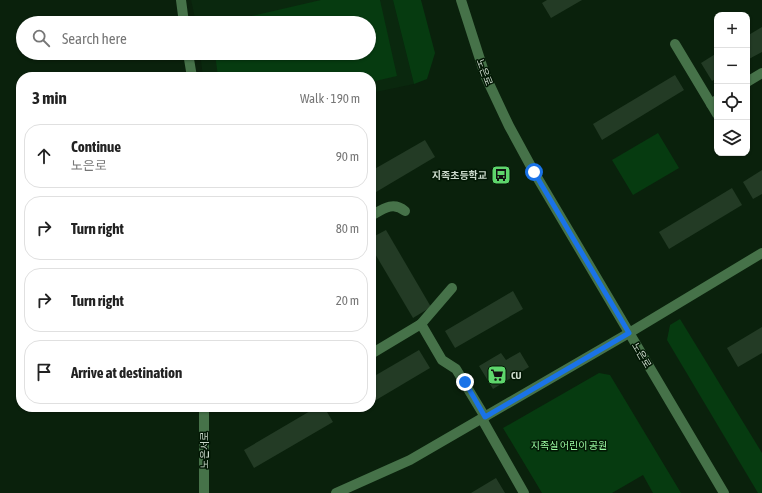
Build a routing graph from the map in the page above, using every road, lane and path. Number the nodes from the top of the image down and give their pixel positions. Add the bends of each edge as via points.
1 (181, 0) edge
2 (461, 0) edge
3 (183, 16) edge
4 (675, 44) dead end
5 (189, 60) edge
6 (191, 72) edge
7 (762, 73) edge
8 (750, 80) edge
9 (714, 102) edge
10 (405, 211) dead end
11 (376, 214) edge
12 (762, 253) edge
13 (452, 288) dead end
14 (420, 324) junction
15 (629, 333) junction
16 (376, 351) edge
17 (204, 412) edge
18 (484, 418) junction
19 (204, 493) edge
20 (336, 493) edge
21 (524, 493) edge
22 (724, 493) edge

1 - 3 street
2 - 15 street, 노은로 via 485,74 509,126
4 - 9 street
5 - 6 street
7 - 8 street
10 - 11 street via 393,205
12 - 15 street
13 - 14 street
14 - 16 street
14 - 18 street via 442,360 456,369
15 - 18 street
15 - 22 street, 노은로
17 - 19 street, 노은서로
18 - 20 street via 410,460
18 - 21 street

